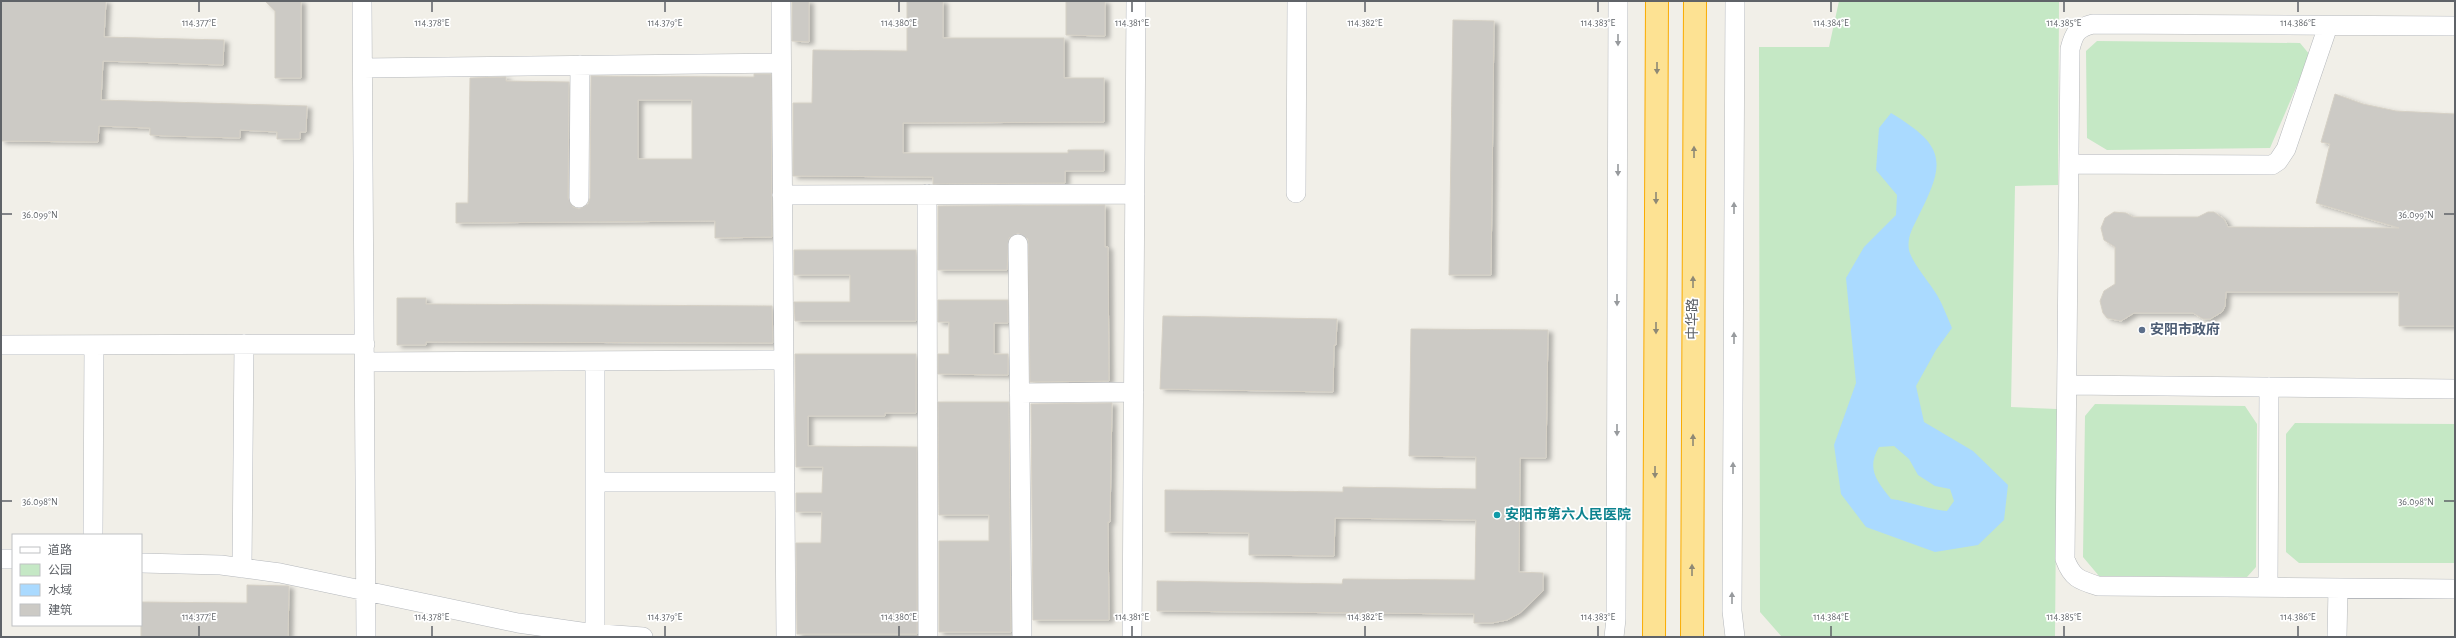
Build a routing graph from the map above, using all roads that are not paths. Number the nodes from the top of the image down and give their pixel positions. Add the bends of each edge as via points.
1 (362, 1) edge
2 (781, 1) edge
3 (1136, 1) edge
4 (1297, 1) edge
5 (1618, 1) edge
6 (1657, 1) edge
7 (1695, 1) edge
8 (1735, 1) edge
9 (2328, 26) junction
10 (2455, 26) edge
11 (781, 63) junction
12 (580, 65) junction
13 (363, 68) junction
14 (2069, 164) junction
15 (1296, 193) dead end
16 (927, 194) junction
17 (1135, 194) junction
18 (782, 195) junction
19 (579, 198) dead end
20 (1018, 244) dead end
21 (244, 344) junction
22 (1, 345) edge
23 (94, 345) junction
24 (365, 353) junction
25 (784, 360) junction
26 (595, 361) junction
27 (2067, 385) junction
28 (2269, 387) junction
29 (2455, 389) edge
30 (1134, 392) junction
31 (1019, 393) junction
32 (595, 482) junction
33 (785, 482) junction
34 (93, 534) edge
35 (1, 559) edge
36 (12, 559) edge
37 (142, 563) edge
38 (242, 568) junction
39 (2268, 587) junction
40 (2338, 588) junction
41 (2455, 589) edge
42 (366, 592) junction
43 (595, 635) edge
44 (366, 637) edge
45 (643, 637) edge
46 (786, 637) edge
47 (928, 637) edge
48 (1022, 637) edge
49 (1132, 637) edge
50 (1614, 637) edge
51 (1654, 637) edge
52 (1692, 637) edge
53 (1735, 637) edge
54 (2337, 637) edge

1 - 13 street
2 - 11 street
3 - 17 street
4 - 15 street
5 -> 50 street
6 -> 51 highway
52 -> 7 highway, 中华路
53 -> 8 street via 1732,611
9 - 10 street
9 - 14 street via 2286,148 2278,161 2272,165
9 - 14 street via 2093,24 2080,28 2073,34 2070,49
11 - 12 street
11 - 18 street
12 - 13 street
12 - 19 street
13 - 24 street
14 - 27 street
16 - 17 street
16 - 18 street
16 - 47 street
17 - 30 street
18 - 25 street
20 - 31 street
21 - 23 street
21 - 24 street
21 - 38 street
22 - 23 street
23 - 34 street
24 - 26 street
24 - 42 street
25 - 26 street
25 - 33 street
26 - 32 street
27 - 28 street
27 - 39 street via 2065,559 2070,571 2080,581 2098,586
28 - 29 street
28 - 39 street
30 - 31 street
30 - 49 street
31 - 48 street
32 - 33 street
32 - 43 street
33 - 46 street
35 - 36 street
37 - 38 street
38 - 42 street via 280,573
39 - 40 street
40 - 41 street
40 - 54 street
42 - 43 street via 518,623
42 - 44 street
43 - 45 street

